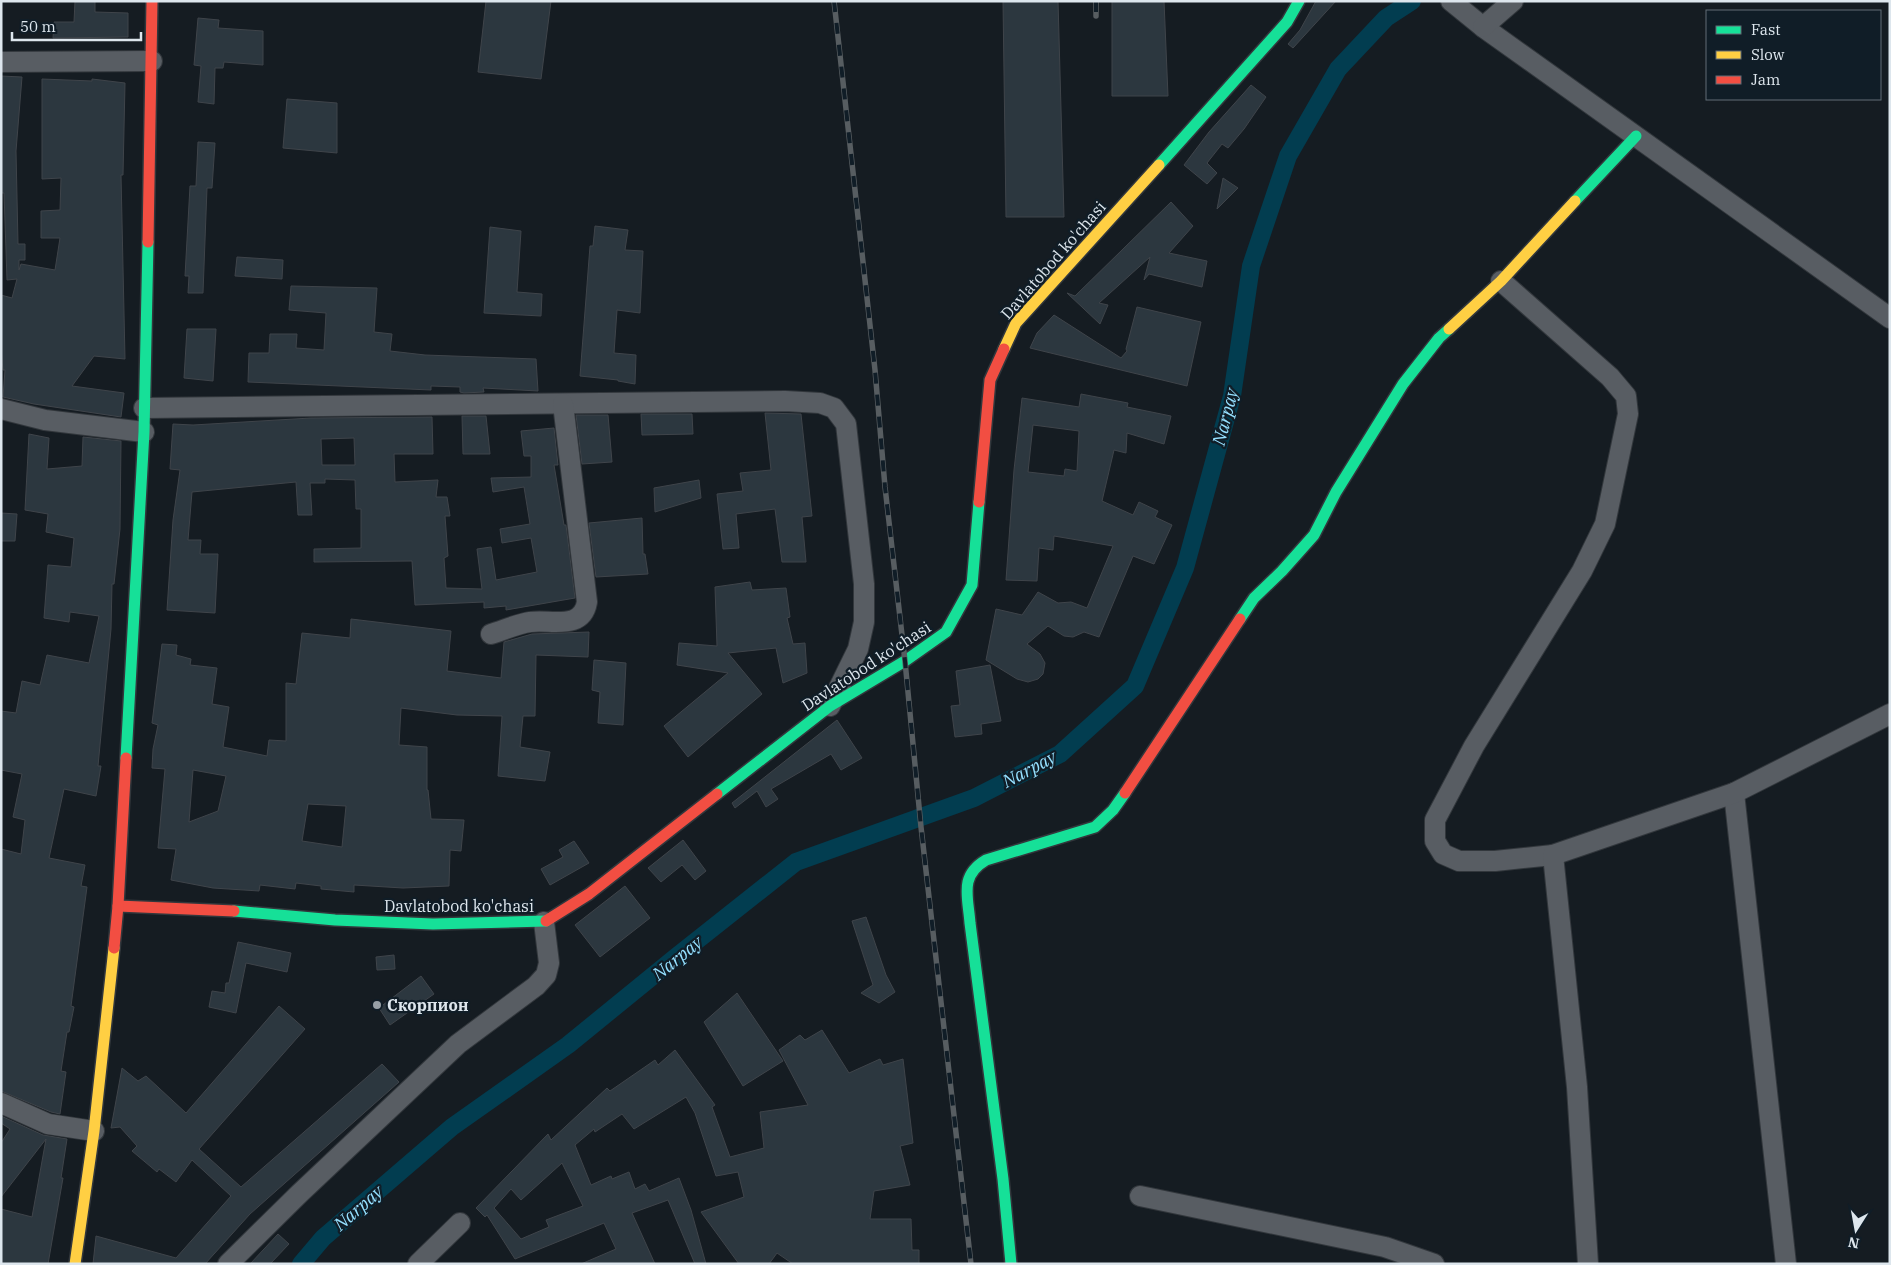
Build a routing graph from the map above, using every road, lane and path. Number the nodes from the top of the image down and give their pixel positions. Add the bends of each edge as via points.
1 (152, 1) edge
2 (1299, 1) edge
3 (1513, 1) edge
4 (1454, 4) edge
5 (1483, 27) junction
6 (152, 61) junction
7 (1, 62) edge
8 (1636, 136) junction
9 (1501, 281) junction
10 (1890, 318) edge
11 (563, 404) junction
12 (144, 408) junction
13 (1, 409) edge
14 (144, 432) junction
15 (492, 634) dead end
16 (830, 706) junction
17 (1890, 714) edge
18 (1734, 793) junction
19 (1553, 855) junction
20 (118, 906) junction
21 (544, 922) junction
22 (1, 1103) edge
23 (94, 1131) junction
24 (1140, 1196) dead end
25 (460, 1223) dead end
26 (75, 1264) edge
27 (228, 1264) edge
28 (418, 1264) edge
29 (1011, 1264) edge
30 (1434, 1264) edge
31 (1588, 1264) edge
32 (1786, 1264) edge

1 - 6 street
2 - 16 street, Davlatobod ko'chasi via 1286,22 1016,323 990,380 972,584 946,632
3 - 5 street
4 - 5 street
5 - 8 street
6 - 7 street
6 - 12 street
8 - 9 street
8 - 10 street
9 - 19 street via 1610,377 1626,396 1628,414 1605,524 1582,571 1474,746 1435,820 1435,841 1443,854 1459,861
9 - 29 street via 1439,338 1403,384 1336,492 1314,535 1254,598 1113,810 1094,826 986,860 974,867 967,882 970,923
11 - 12 street
11 - 15 street via 587,602 585,612 564,622 530,622
11 - 16 street via 785,401 820,403 834,408 846,424 864,584 864,622 858,649
12 - 14 street
13 - 14 street via 45,420
14 - 20 street
16 - 21 street, Davlatobod ko'chasi via 588,894
17 - 18 street
18 - 19 street
18 - 32 street
19 - 31 street via 1577,1086
20 - 21 street, Davlatobod ko'chasi via 232,910 335,920 433,924
20 - 23 street
21 - 27 street via 550,963 546,975 458,1044
22 - 23 street via 48,1124
23 - 26 street
24 - 30 street via 1385,1247
25 - 28 street

